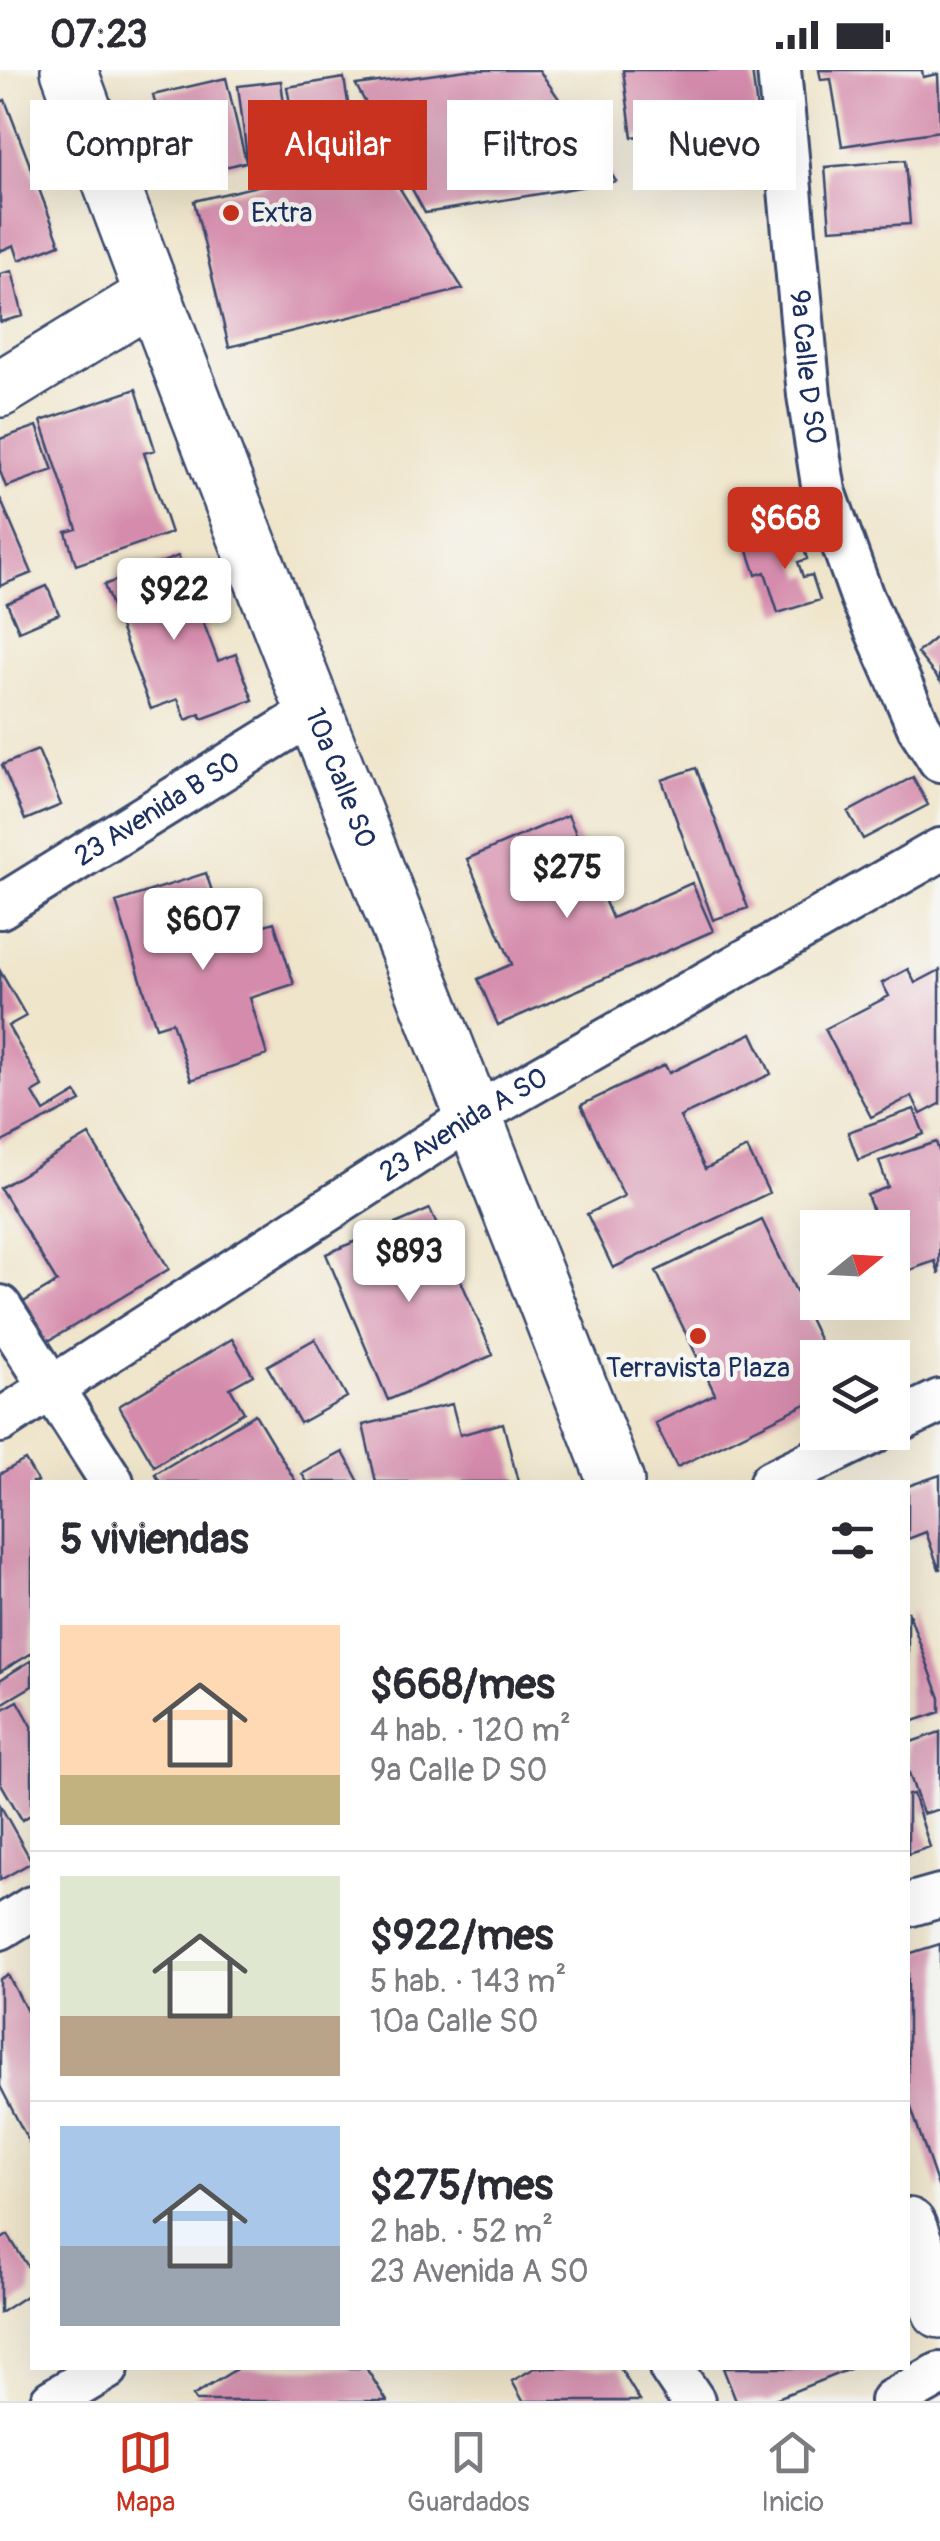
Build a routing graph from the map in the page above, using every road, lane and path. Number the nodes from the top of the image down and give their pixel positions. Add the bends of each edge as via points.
1 (69, 70) edge
2 (779, 70) edge
3 (152, 296) junction
4 (0, 388) edge
5 (312, 713) junction
6 (940, 760) edge
7 (940, 850) edge
8 (0, 907) edge
9 (472, 1117) junction
10 (0, 1307) edge
11 (50, 1389) junction
12 (940, 1401) edge
13 (910, 1415) edge
14 (0, 1421) edge
15 (837, 1450) edge
16 (111, 1480) edge
17 (615, 1480) edge
18 (776, 1480) edge
19 (940, 1896) edge
20 (910, 1904) edge
21 (30, 1909) edge
22 (0, 1928) edge
23 (910, 2231) edge
24 (940, 2310) edge
25 (104, 2370) edge
26 (672, 2370) edge
27 (940, 2374) edge
28 (52, 2401) edge
29 (692, 2401) edge
30 (892, 2401) edge

1 - 3 street, 10a Calle SO
2 - 6 street, 9a Calle D SO via 824,491 869,614
3 - 4 street
3 - 5 street, 10a Calle SO
5 - 8 street, 23 Avenida B SO
5 - 9 street, 10a Calle SO
7 - 9 street, 23 Avenida A SO
9 - 11 street, 23 Avenida A SO
9 - 17 street, 10a Calle SO
10 - 11 street
11 - 14 street, 23 Avenida A SO
11 - 16 street
12 - 13 street
15 - 18 street
19 - 20 street
21 - 22 street
23 - 24 street
25 - 28 street
26 - 29 street
27 - 30 street

